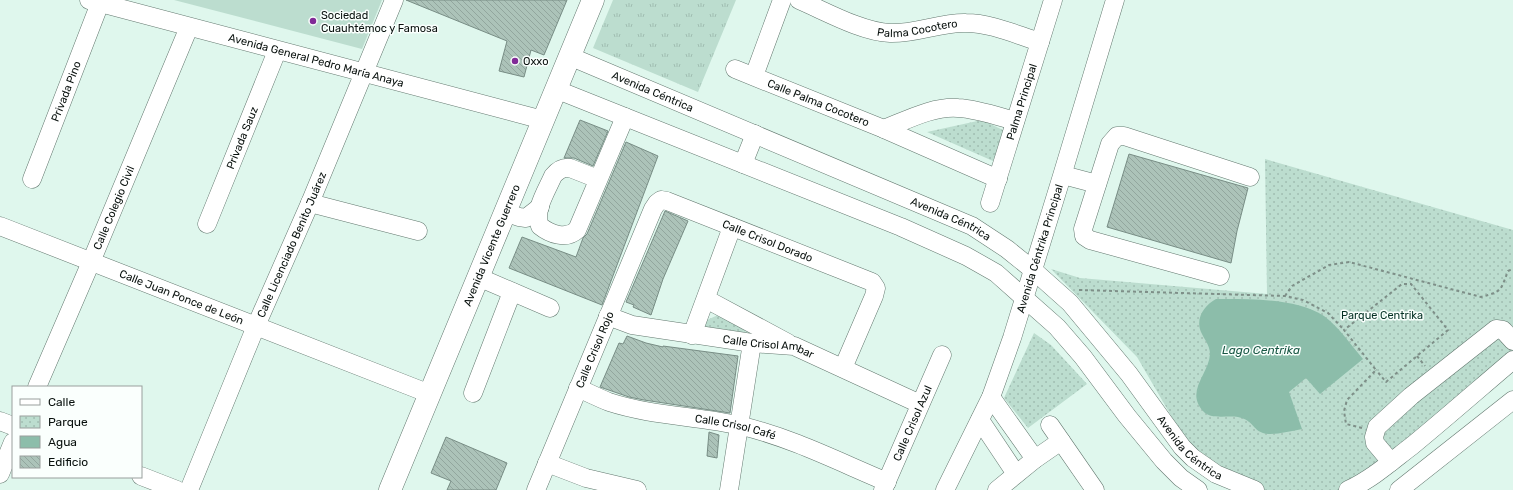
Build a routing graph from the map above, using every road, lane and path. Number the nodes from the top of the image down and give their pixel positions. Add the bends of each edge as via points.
1 (394, 0) edge
2 (593, 0) edge
3 (782, 0) edge
4 (799, 0) edge
5 (1053, 0) edge
6 (94, 1) edge
7 (1111, 1) edge
8 (189, 27) junction
9 (1040, 42) junction
10 (277, 51) junction
11 (569, 56) junction
12 (735, 69) dead end
13 (363, 73) junction
14 (754, 76) junction
15 (555, 89) junction
16 (625, 117) junction
17 (543, 120) junction
18 (1015, 121) junction
19 (884, 129) junction
20 (754, 134) junction
21 (743, 164) junction
22 (1062, 177) junction
23 (1250, 177) dead end
24 (32, 179) dead end
25 (598, 179) junction
26 (998, 179) junction
27 (1096, 186) junction
28 (310, 203) junction
29 (990, 204) dead end
30 (540, 207) junction
31 (653, 209) joint
32 (505, 212) junction
33 (207, 224) dead end
34 (0, 226) edge
35 (732, 227) junction
36 (418, 231) dead end
37 (92, 262) junction
38 (1513, 269) edge
39 (1033, 270) junction
40 (1220, 276) dead end
41 (478, 277) junction
42 (1408, 278) junction
43 (1407, 283) junction
44 (1054, 288) junction
45 (512, 292) junction
46 (1285, 296) junction
47 (1025, 297) junction
48 (706, 299) junction
49 (550, 308) dead end
50 (608, 316) junction
51 (256, 326) junction
52 (1344, 330) junction
53 (692, 335) junction
54 (1513, 341) edge
55 (752, 343) junction
56 (794, 346) junction
57 (942, 355) dead end
58 (1513, 360) edge
59 (843, 368) junction
60 (1376, 370) junction
61 (37, 386) edge
62 (578, 388) junction
63 (473, 393) dead end
64 (430, 394) junction
65 (991, 397) junction
66 (1513, 400) edge
67 (920, 404) junction
68 (1458, 407) junction
69 (980, 420) junction
70 (0, 421) edge
71 (1050, 425) dead end
72 (12, 426) edge
73 (739, 426) junction
74 (1478, 428) junction
75 (1375, 431) junction
76 (1061, 441) junction
77 (12, 444) edge
78 (1035, 459) junction
79 (1391, 462) junction
80 (547, 463) junction
81 (0, 474) edge
82 (1016, 474) junction
83 (142, 476) edge
84 (885, 486) edge
85 (177, 490) edge
86 (189, 490) edge
87 (390, 490) edge
88 (536, 490) edge
89 (637, 490) edge
90 (729, 490) edge
91 (945, 490) edge
92 (997, 490) edge
93 (1095, 490) edge
94 (1198, 490) edge
95 (1255, 490) edge
96 (1348, 490) edge
97 (1399, 490) edge

1 - 13 street, Calle Licenciado Benito Juárez
2 - 11 main road, Avenida Vicente Guerrero
3 - 14 street
4 - 9 street, Palma Cocotero via 875,31 911,32 966,23 988,26
5 - 9 street, Palma Principal
6 - 8 street, Avenida General Pedro María Anaya
6 - 24 street, Privada Pino
7 - 22 street, Avenida Céntrika Principal
8 - 10 street, Avenida General Pedro María Anaya
8 - 37 street, Calle Colegio Civil
9 - 18 street, Palma Principal
10 - 13 street, Avenida General Pedro María Anaya
10 - 33 street, Privada Sauz
11 - 15 main road, Avenida Vicente Guerrero
11 - 20 street, Avenida Céntrica
12 - 14 street, Calle Palma Cocotero
13 - 17 street, Avenida General Pedro María Anaya
13 - 28 street, Calle Licenciado Benito Juárez
14 - 19 street, Calle Palma Cocotero
15 - 16 street
15 - 17 main road, Avenida Vicente Guerrero
16 - 21 street
16 - 25 street
17 - 32 main road, Avenida Vicente Guerrero
18 - 19 street, Calle Palma Cocotero via 975,110 944,108
18 - 26 street, Palma Principal
19 - 26 street, Calle Palma Cocotero
20 - 21 street
20 - 39 street, Avenida Céntrica via 972,226
21 - 47 street via 901,227 966,256 996,273
22 - 27 street
22 - 39 street, Avenida Céntrika Principal
23 - 27 street via 1124,136 1117,136 1110,144
25 - 30 street via 570,168 561,169 553,176
25 - 30 street via 577,230 573,233 563,236 542,228 538,221
26 - 29 street, Palma Principal
27 - 40 street via 1083,229 1087,238
28 - 36 street
28 - 51 street, Calle Licenciado Benito Juárez
30 - 32 street via 526,218
31 - 35 street, Calle Crisol Dorado via 663,200
31 - 50 street, Calle Crisol Rojo
32 - 41 main road, Avenida Vicente Guerrero
34 - 37 street, Calle Juan Ponce de León
35 - 48 street
35 - 59 street, Calle Crisol Dorado via 872,282 876,288 874,296
37 - 51 street, Calle Juan Ponce de León
37 - 61 street, Calle Colegio Civil
38 - 42 path via 1508,271 1499,292 1481,297
39 - 44 street, Avenida Céntrica
39 - 47 street, Avenida Céntrika Principal
41 - 45 street
41 - 64 main road, Avenida Vicente Guerrero
42 - 43 path
42 - 46 path via 1349,262 1329,265 1292,286
43 - 52 path via 1402,284
43 - 60 path via 1448,330 1386,382
44 - 46 path
44 - 95 street, Avenida Céntrica via 1129,374 1182,447 1216,474
45 - 49 street
45 - 63 street
46 - 52 path via 1303,300 1328,313
47 - 65 street, Avenida Céntrika Principal
47 - 94 street via 1079,352 1164,461
48 - 53 street
48 - 56 street
50 - 53 street, Calle Crisol Ambar via 632,326
50 - 62 street, Calle Crisol Rojo
51 - 64 street, Calle Juan Ponce de León
51 - 86 street, Calle Licenciado Benito Juárez
52 - 60 path
53 - 55 street, Calle Crisol Ambar
54 - 75 street via 1503,330 1496,329 1411,396
55 - 56 street, Calle Crisol Ambar
55 - 73 street
56 - 59 street, Calle Crisol Ambar
57 - 67 street, Calle Crisol Azul
58 - 68 street
59 - 67 street, Calle Crisol Ambar
60 - 75 path via 1347,400 1344,411 1346,424
62 - 73 street, Calle Crisol Café via 616,403 641,409
62 - 80 street, Calle Crisol Rojo
64 - 87 main road, Avenida Vicente Guerrero
65 - 69 street, Avenida Céntrika Principal
65 - 78 street
66 - 74 street
67 - 84 street, Calle Crisol Azul
68 - 74 street
68 - 79 street
69 - 82 street
69 - 91 street, Avenida Céntrika Principal
70 - 72 street
71 - 76 street
73 - 84 street, Calle Crisol Café via 766,432 802,445
73 - 90 street
74 - 97 street
75 - 79 street via 1375,443
76 - 78 street
76 - 93 street
77 - 81 street
78 - 82 street
79 - 96 street
80 - 88 street, Calle Crisol Rojo
80 - 89 street via 586,478
82 - 92 street
83 - 85 street

